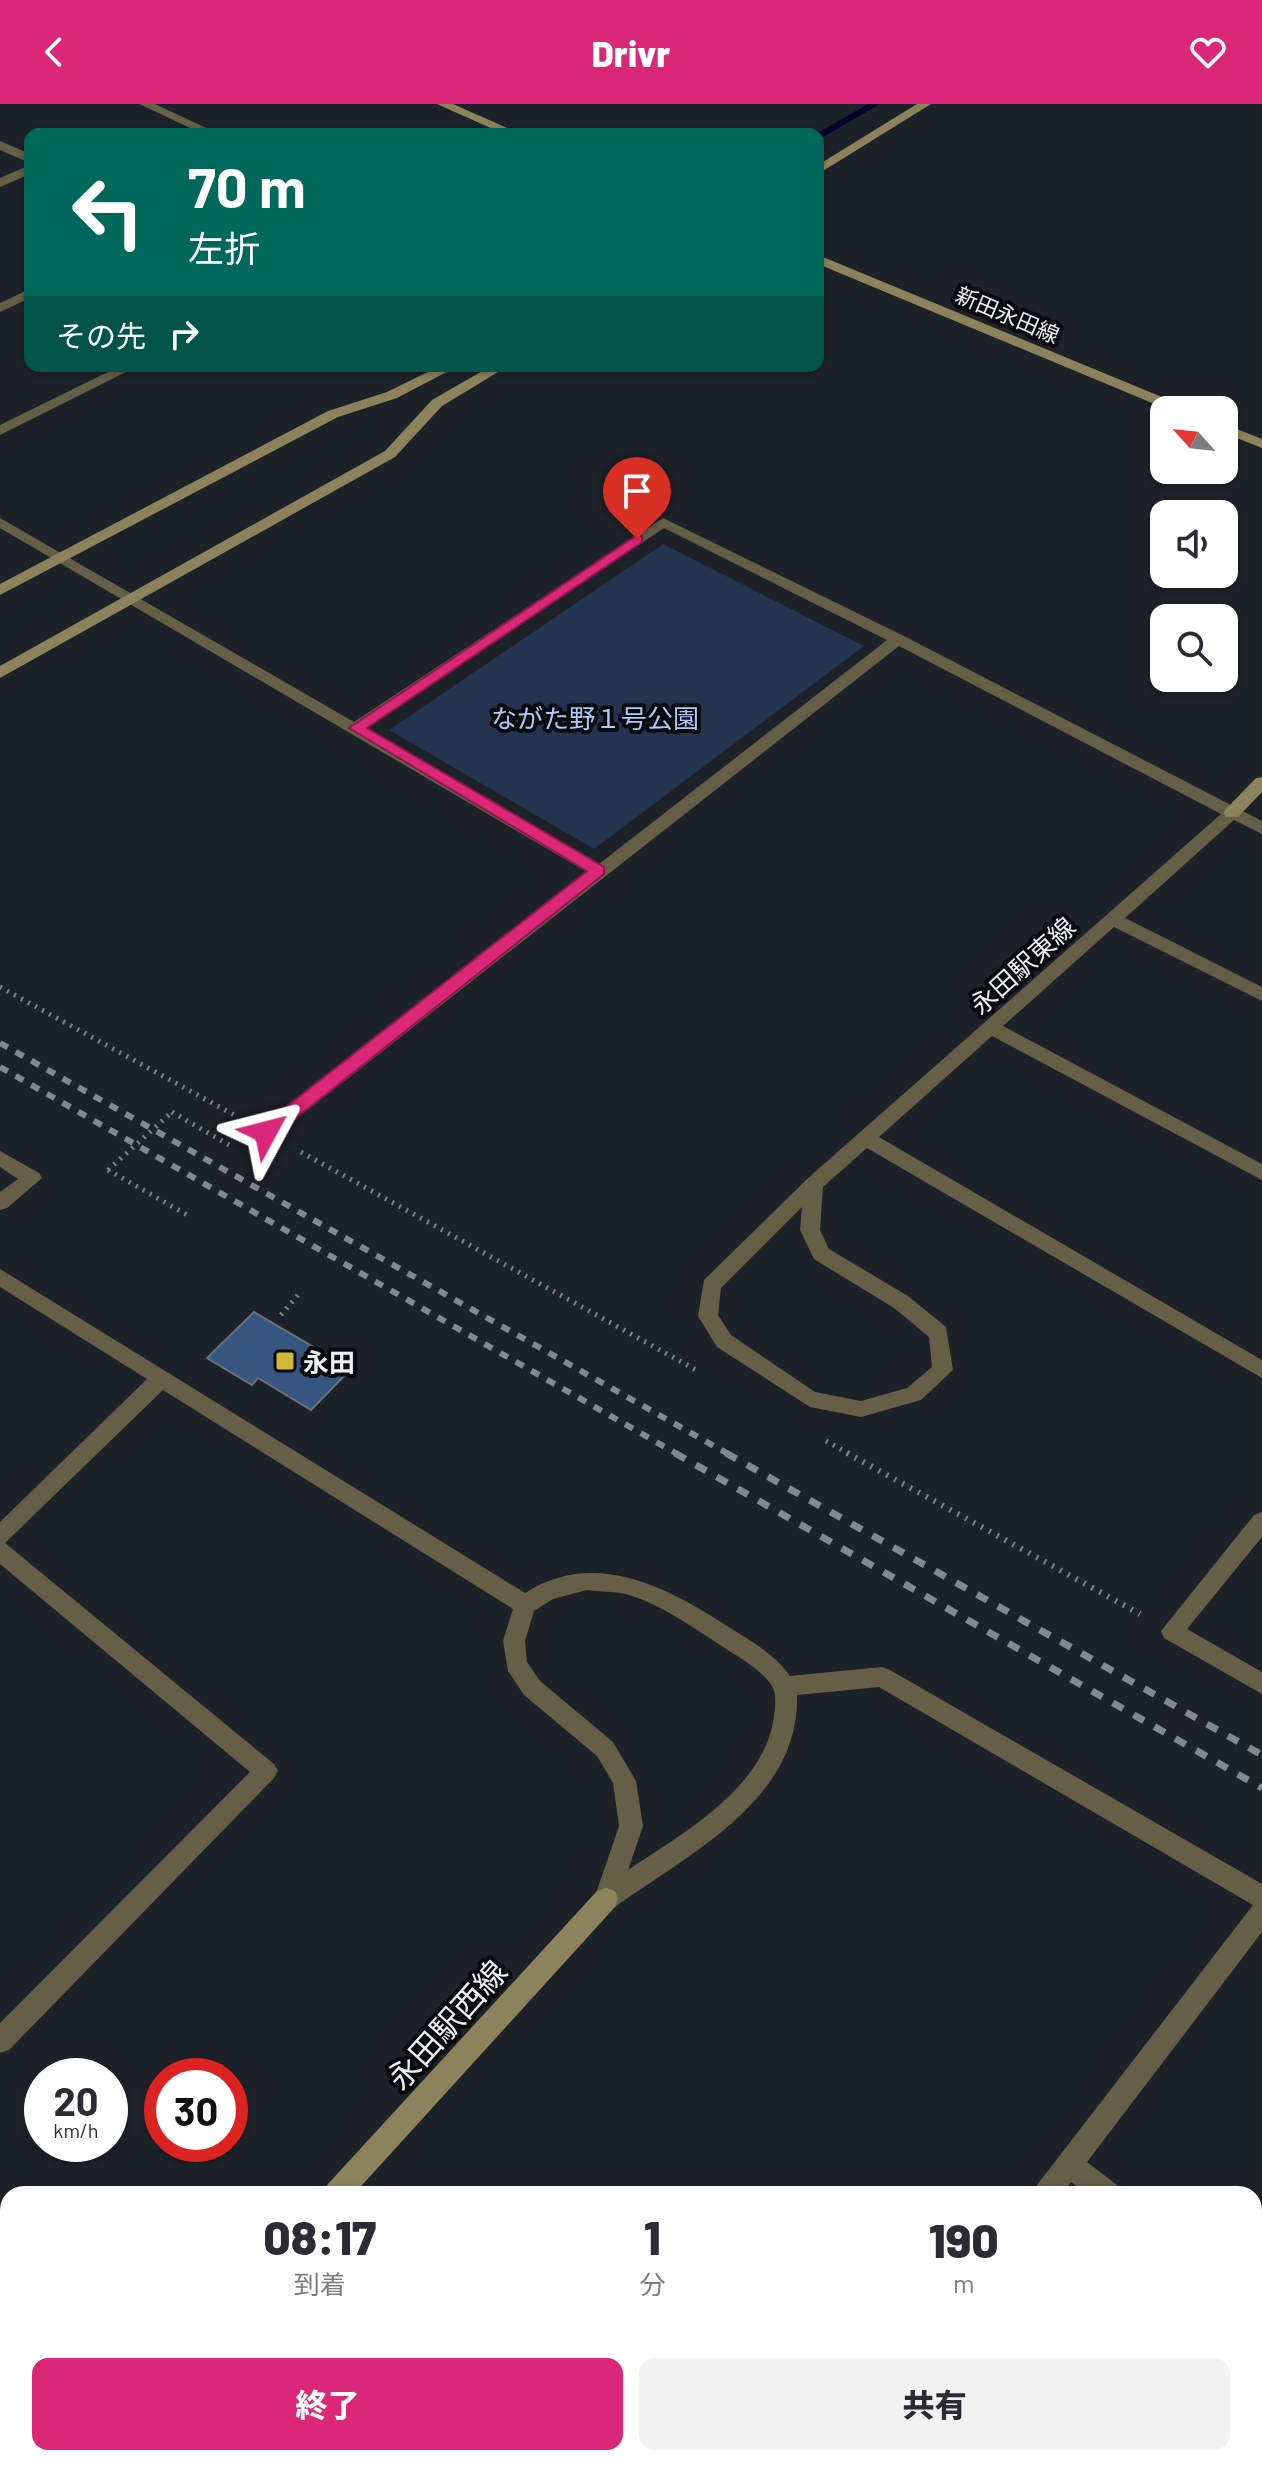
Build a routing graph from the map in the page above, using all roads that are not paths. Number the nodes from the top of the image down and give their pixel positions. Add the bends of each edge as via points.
1 (145, 104) edge
2 (443, 104) edge
3 (925, 104) edge
4 (199, 128) edge
5 (501, 128) edge
6 (0, 145) edge
7 (24, 156) edge
8 (824, 166) edge
9 (24, 172) edge
10 (0, 183) edge
11 (824, 261) edge
12 (24, 296) edge
13 (0, 308) edge
14 (119, 372) edge
15 (439, 372) edge
16 (490, 372) edge
17 (1150, 397) edge
18 (0, 431) edge
19 (1238, 434) edge
20 (1262, 444) edge
21 (0, 522) edge
22 (60, 556) junction
23 (0, 590) edge
24 (135, 598) junction
25 (898, 639) junction
26 (0, 673) edge
27 (356, 728) junction
28 (1262, 782) edge
29 (1232, 813) junction
30 (1262, 828) edge
31 (598, 871) junction
32 (1113, 919) junction
33 (1262, 995) edge
34 (990, 1027) junction
35 (266, 1132) road end
36 (865, 1138) junction
37 (0, 1158) edge
38 (1262, 1173) edge
39 (814, 1184) junction
40 (0, 1203) edge
41 (0, 1277) edge
42 (1262, 1370) edge
43 (162, 1378) junction
44 (1262, 1521) edge
45 (0, 1536) edge
46 (0, 1551) edge
47 (525, 1605) junction
48 (1262, 1684) edge
49 (785, 1686) junction
50 (1262, 1897) edge
51 (606, 1899) junction
52 (1262, 1913) edge
53 (0, 2041) edge
54 (1069, 2164) junction
55 (343, 2186) edge
56 (1052, 2186) edge
57 (1098, 2186) edge

1 - 4 street
2 - 5 street
3 - 8 street
6 - 7 street
9 - 10 street
11 - 17 street, 新田永田線
12 - 13 street
14 - 18 street
15 - 22 street via 392,395 333,414
16 - 24 street via 427,411 390,454
19 - 20 street
21 - 22 street
22 - 23 street
22 - 24 street
24 - 26 street
24 - 27 street
25 - 27 street via 663,522
25 - 29 street
25 - 31 street
27 - 31 street
28 - 29 street, 永田駅東線
29 - 30 street
29 - 32 street, 永田駅東線
31 - 35 street
32 - 33 street
32 - 34 street, 永田駅東線
34 - 36 street, 永田駅東線
34 - 38 street
36 - 39 street, 永田駅東線
36 - 42 street
37 - 40 street via 32,1178
39 - 39 street, 永田駅東線 via 810,1230 821,1254 901,1302 939,1333 943,1370 914,1394 861,1409 810,1399 724,1341 708,1316 711,1285
41 - 43 street
43 - 45 street
43 - 47 street
44 - 48 street via 1172,1631
46 - 53 street via 266,1771
47 - 49 street via 547,1591 587,1581 629,1586 694,1617 757,1657
47 - 51 street via 514,1641 516,1664 532,1688 605,1749 624,1781 631,1826
49 - 50 street via 882,1677
49 - 51 street via 788,1725 766,1768 733,1809
51 - 55 street, 永田駅西線
52 - 54 street
54 - 56 street
54 - 57 street

